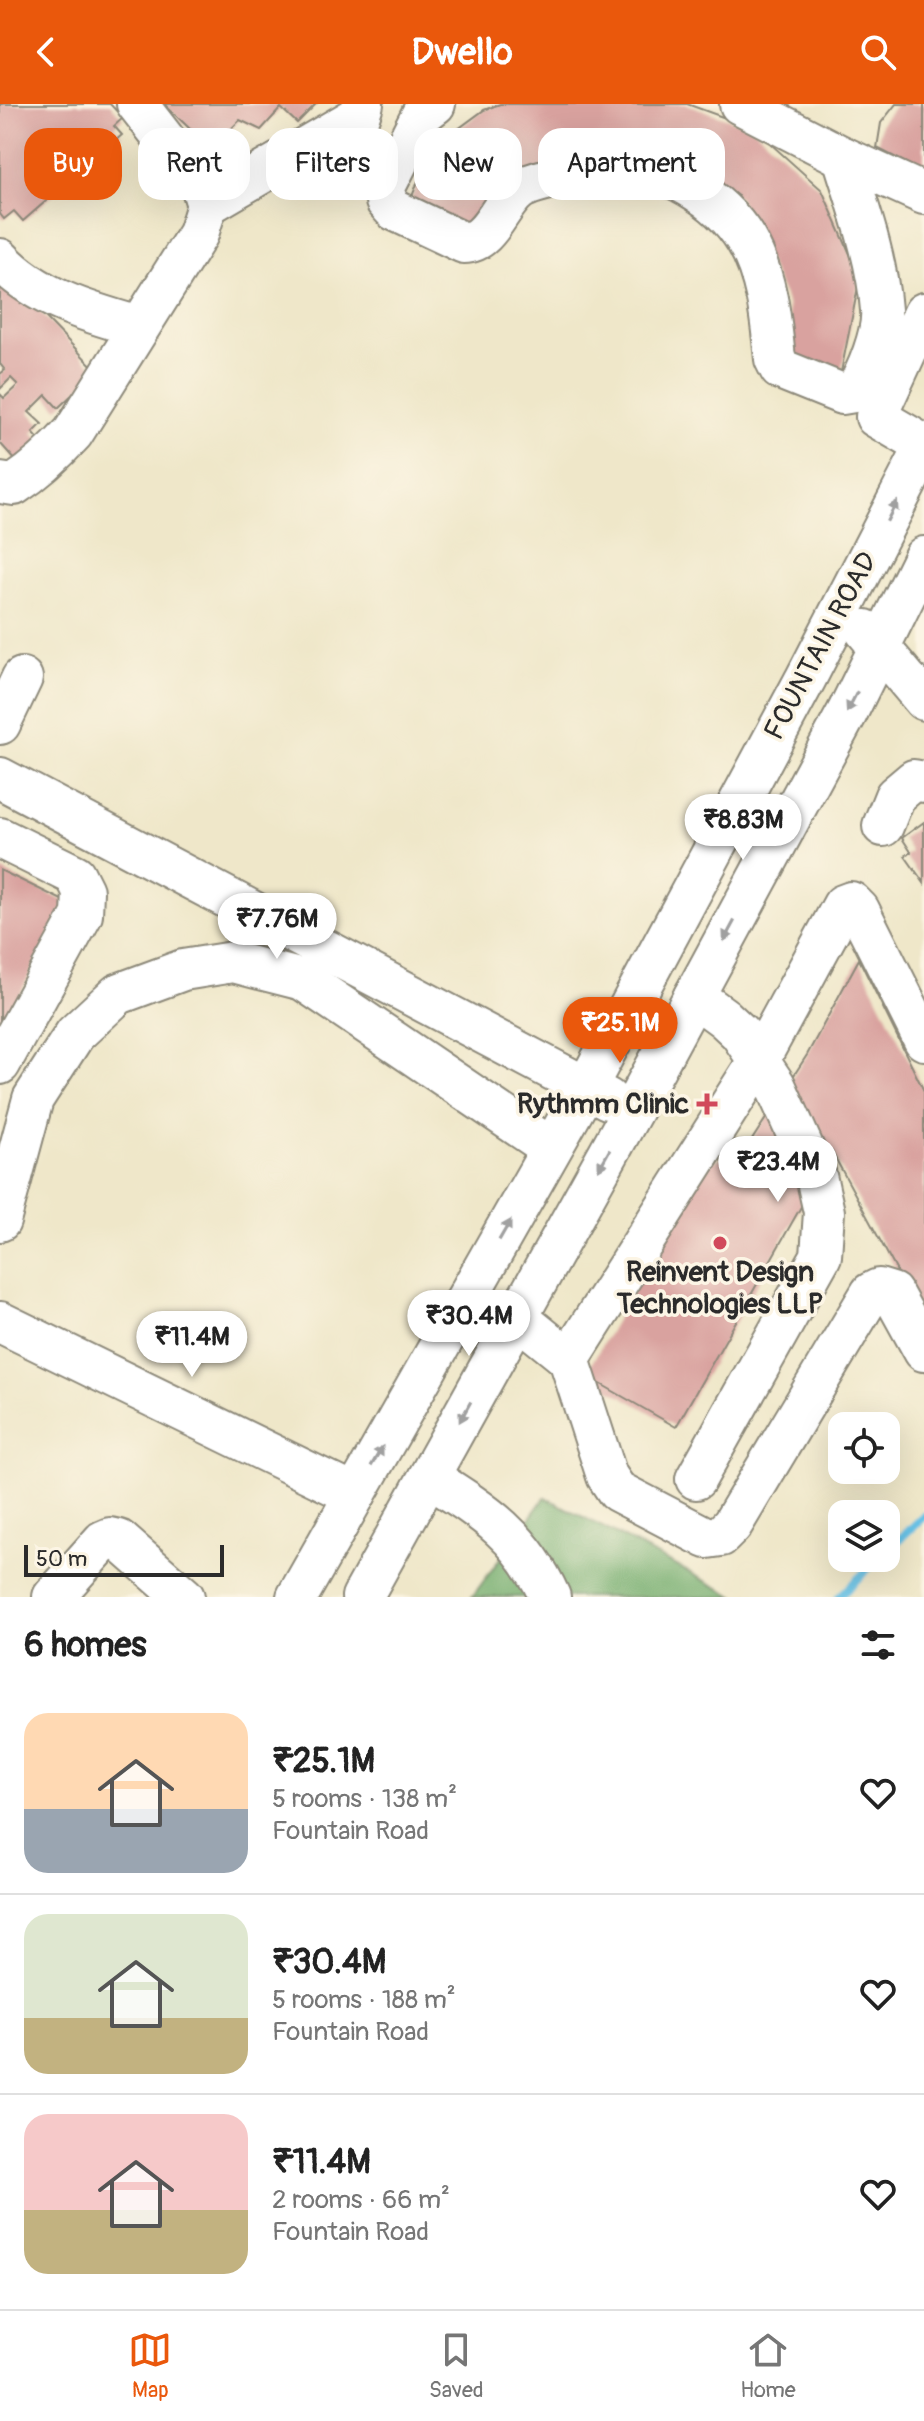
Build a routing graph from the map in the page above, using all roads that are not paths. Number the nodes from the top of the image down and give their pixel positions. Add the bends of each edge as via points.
1 (137, 104) edge
2 (363, 104) edge
3 (435, 104) edge
4 (740, 104) edge
5 (843, 157) junction
6 (924, 194) edge
7 (207, 205) junction
8 (0, 259) edge
9 (924, 313) edge
10 (139, 327) junction
11 (924, 447) edge
12 (0, 483) edge
13 (924, 557) edge
14 (843, 605) junction
15 (880, 647) junction
16 (22, 678) dead end
17 (924, 700) edge
18 (0, 724) edge
19 (924, 770) edge
20 (7, 781) edge
21 (0, 822) edge
22 (883, 826) dead end
23 (0, 838) edge
24 (694, 996) junction
25 (924, 1040) edge
26 (759, 1060) junction
27 (0, 1064) edge
28 (586, 1088) junction
29 (632, 1111) junction
30 (551, 1148) junction
31 (0, 1221) edge
32 (517, 1317) junction
33 (0, 1322) edge
34 (924, 1351) edge
35 (569, 1359) junction
36 (429, 1477) junction
37 (696, 1479) dead end
38 (355, 1495) junction
39 (53, 1597) edge
40 (184, 1597) edge
41 (297, 1597) edge
42 (362, 1597) edge
43 (550, 1597) edge

1 - 7 street via 201,186
2 - 7 street via 359,116
3 - 5 street via 422,114 385,187 386,201 394,210 473,243 520,189 612,163 650,170 699,192 726,212 747,242 765,288 780,369 842,394 854,392 863,380 882,312
4 - 5 street
5 - 6 street
7 - 10 street via 198,234
8 - 10 street via 34,287 79,310
9 - 11 street via 876,417
10 - 12 street via 51,458 14,485
14 -> 11 street, FOUNTAIN ROAD
13 - 15 street, FOUNTAIN ROAD
14 - 15 street
14 - 28 street, FOUNTAIN ROAD
15 - 17 street
15 -> 24 street, FOUNTAIN ROAD
16 - 18 street
19 - 22 street via 895,796
20 - 21 street
20 - 28 street
23 - 27 street via 75,875 83,891 82,915
24 - 26 street via 740,1033
24 - 29 street, FOUNTAIN ROAD
25 - 26 street via 851,902 834,918
26 - 35 street
26 - 37 street via 816,1176 824,1212 821,1256
28 - 29 street
28 - 30 street, FOUNTAIN ROAD
29 -> 32 street, FOUNTAIN ROAD
30 - 31 street via 303,980 233,962 183,970 118,994 75,1034 33,1099
38 -> 30 street, FOUNTAIN ROAD
32 - 35 street
32 -> 36 street, FOUNTAIN ROAD
33 - 38 street
34 - 35 street via 892,1293 871,1293 732,1525 721,1536 707,1538 617,1491 607,1476
36 - 42 street, FOUNTAIN ROAD
36 - 43 street via 487,1514 516,1542 540,1573
38 - 41 street, FOUNTAIN ROAD
39 - 40 street via 110,1538 119,1540

